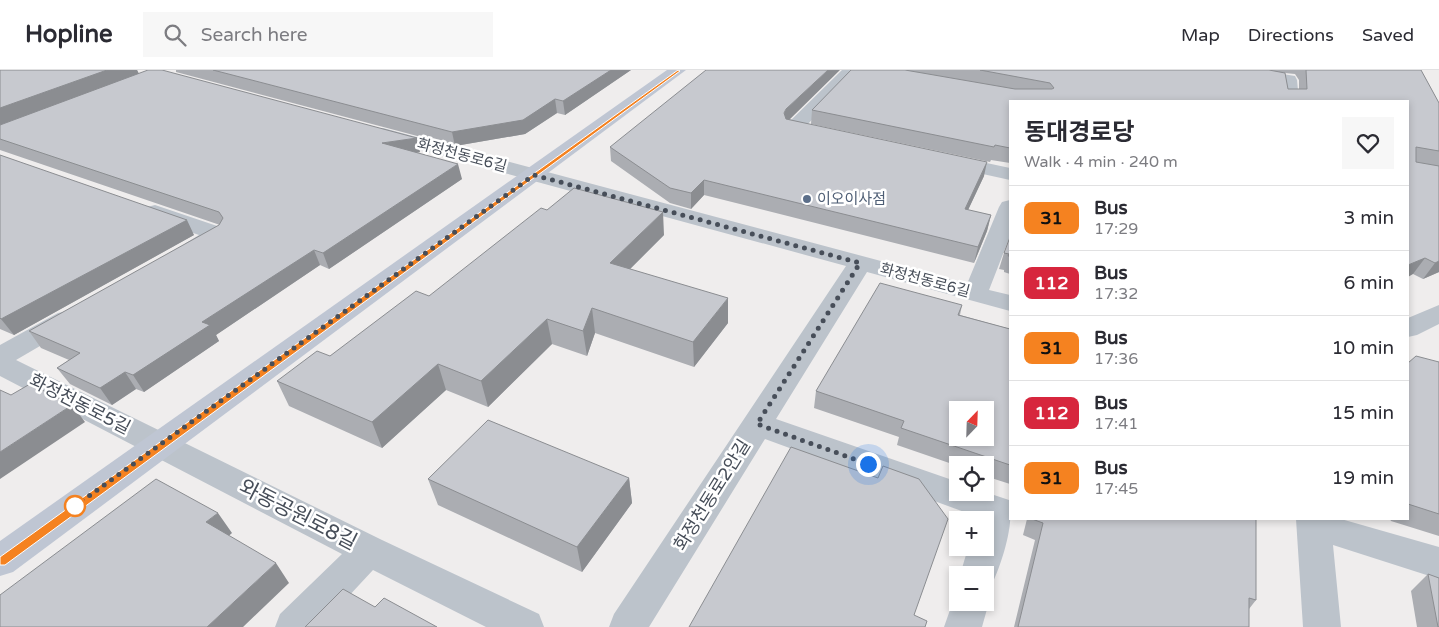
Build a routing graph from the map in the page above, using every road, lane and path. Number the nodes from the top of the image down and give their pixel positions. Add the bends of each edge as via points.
1 (678, 70) edge
2 (851, 70) edge
3 (1225, 70) edge
4 (1290, 100) edge
5 (360, 128) edge
6 (841, 138) edge
7 (935, 158) edge
8 (1009, 174) edge
9 (534, 175) junction
10 (136, 206) edge
11 (1009, 209) edge
12 (174, 259) edge
13 (860, 263) junction
14 (975, 294) junction
15 (1009, 303) edge
16 (87, 308) edge
17 (1439, 313) edge
18 (1409, 328) edge
19 (0, 357) edge
20 (0, 364) edge
21 (757, 424) junction
22 (159, 445) junction
23 (1314, 522) edge
24 (369, 551) junction
25 (0, 561) edge
26 (1439, 563) edge
27 (981, 566) edge
28 (968, 611) edge
29 (294, 627) edge
30 (526, 627) edge
31 (628, 627) edge
32 (964, 627) edge
33 (1322, 627) edge

1 - 9 street
2 - 6 street via 794,128
3 - 4 street via 1288,80
5 - 9 street, 화정천동로6길
7 - 8 street
9 - 13 street, 화정천동로6길
9 - 22 street
10 - 12 street via 218,234
11 - 14 street
13 - 14 street, 화정천동로6길
13 - 21 street, 화정천동로2안길
14 - 15 street, 화정천동로6길
16 - 19 street
17 - 18 street
20 - 22 street, 화정천동로5길
21 - 27 street via 997,510
21 - 31 street, 화정천동로2안길
22 - 24 street, 와동공원로8길
22 - 25 street
23 - 26 street
23 - 33 street
24 - 29 street, 와동공원로8길
24 - 30 street
28 - 32 street

